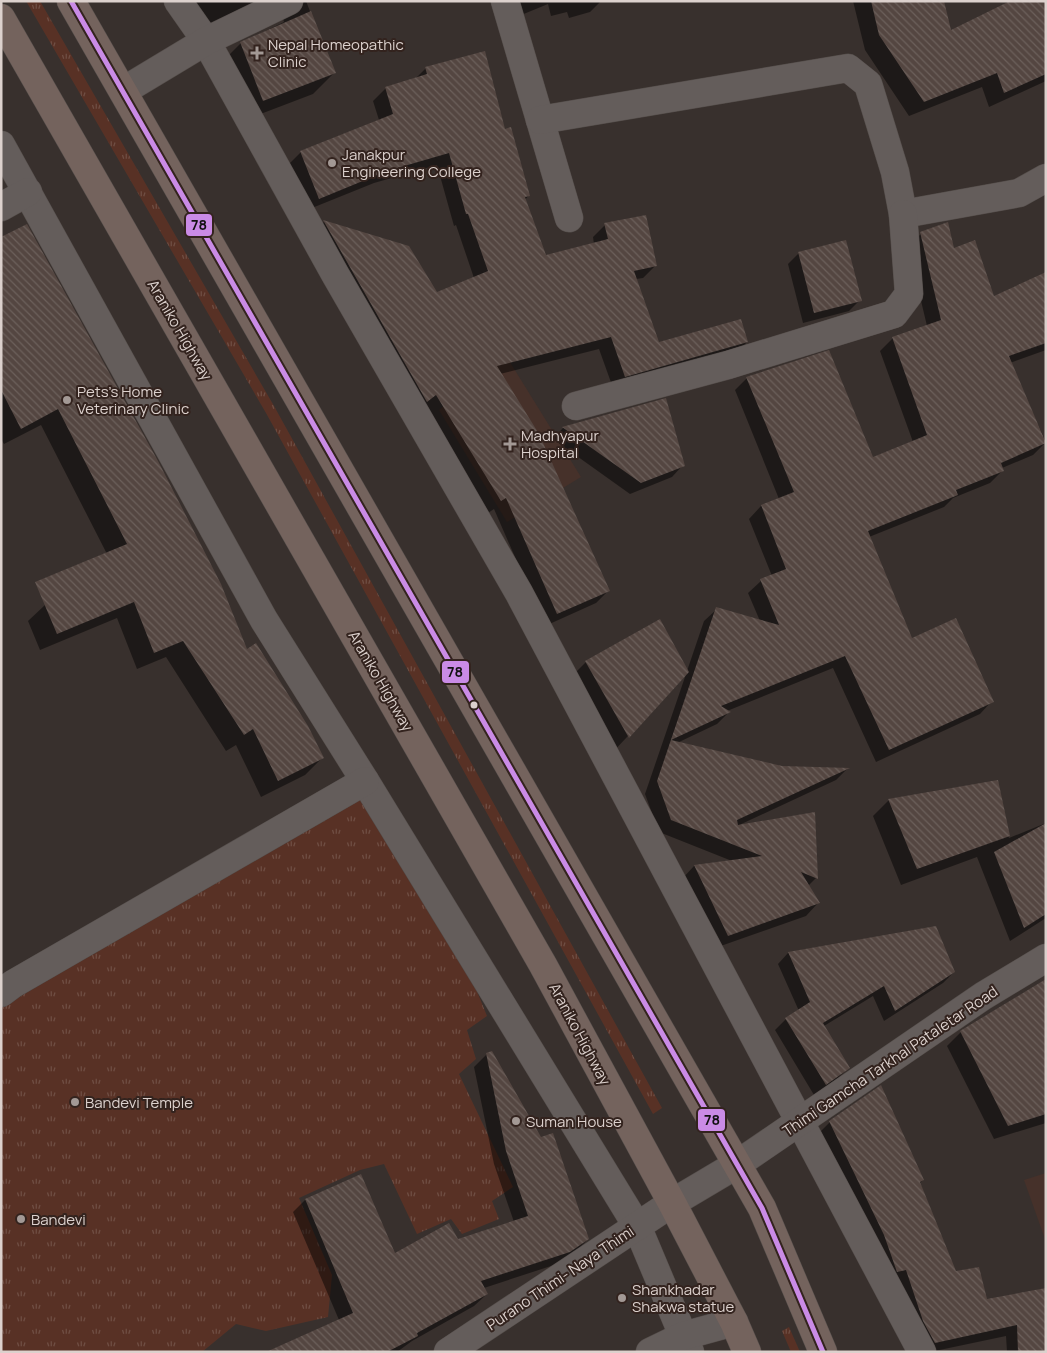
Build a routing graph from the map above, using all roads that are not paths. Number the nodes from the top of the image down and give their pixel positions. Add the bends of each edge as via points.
1 (71, 1) edge
2 (178, 1) edge
3 (288, 1) edge
4 (505, 1) edge
5 (1, 18) edge
6 (206, 41) junction
7 (123, 92) junction
8 (540, 120) junction
9 (1, 145) edge
10 (1046, 178) edge
11 (28, 192) junction
12 (1, 207) edge
13 (903, 214) junction
14 (569, 218) dead end
15 (576, 406) dead end
16 (365, 781) junction
17 (1046, 958) edge
18 (1, 993) edge
19 (799, 1123) junction
20 (736, 1164) junction
21 (672, 1204) junction
22 (637, 1226) junction
23 (734, 1322) junction
24 (687, 1344) edge
25 (448, 1352) edge
26 (650, 1352) edge
27 (747, 1352) edge
28 (822, 1352) edge
29 (922, 1352) edge

1 - 7 highway
2 - 6 street
3 - 6 street
4 - 8 street
5 - 21 highway, Araniko Highway via 538,956
6 - 7 street
6 - 19 street via 335,274 519,593
7 - 20 highway
8 - 13 street via 848,68 868,84 896,172
8 - 14 street
9 - 11 street
10 - 13 street via 1019,192
11 - 12 street
11 - 16 street via 264,620
13 - 15 street via 909,294 894,314 728,365
16 - 18 street
16 - 22 street
17 - 19 street, Thimi Gamcha Tarkhal Pataletar Road via 984,996
19 - 20 street, Thimi Gamcha Tarkhal Pataletar Road
19 - 29 street
20 - 21 street, Thimi Gamcha Tarkhal Pataletar Road
20 - 28 highway via 762,1208
21 - 22 street, Purano Thimi- Naya Thimi
21 - 23 highway, Araniko Highway
22 - 24 street
22 - 25 street, Purano Thimi- Naya Thimi
23 - 24 street
23 - 27 highway, Araniko Highway
24 - 26 street

